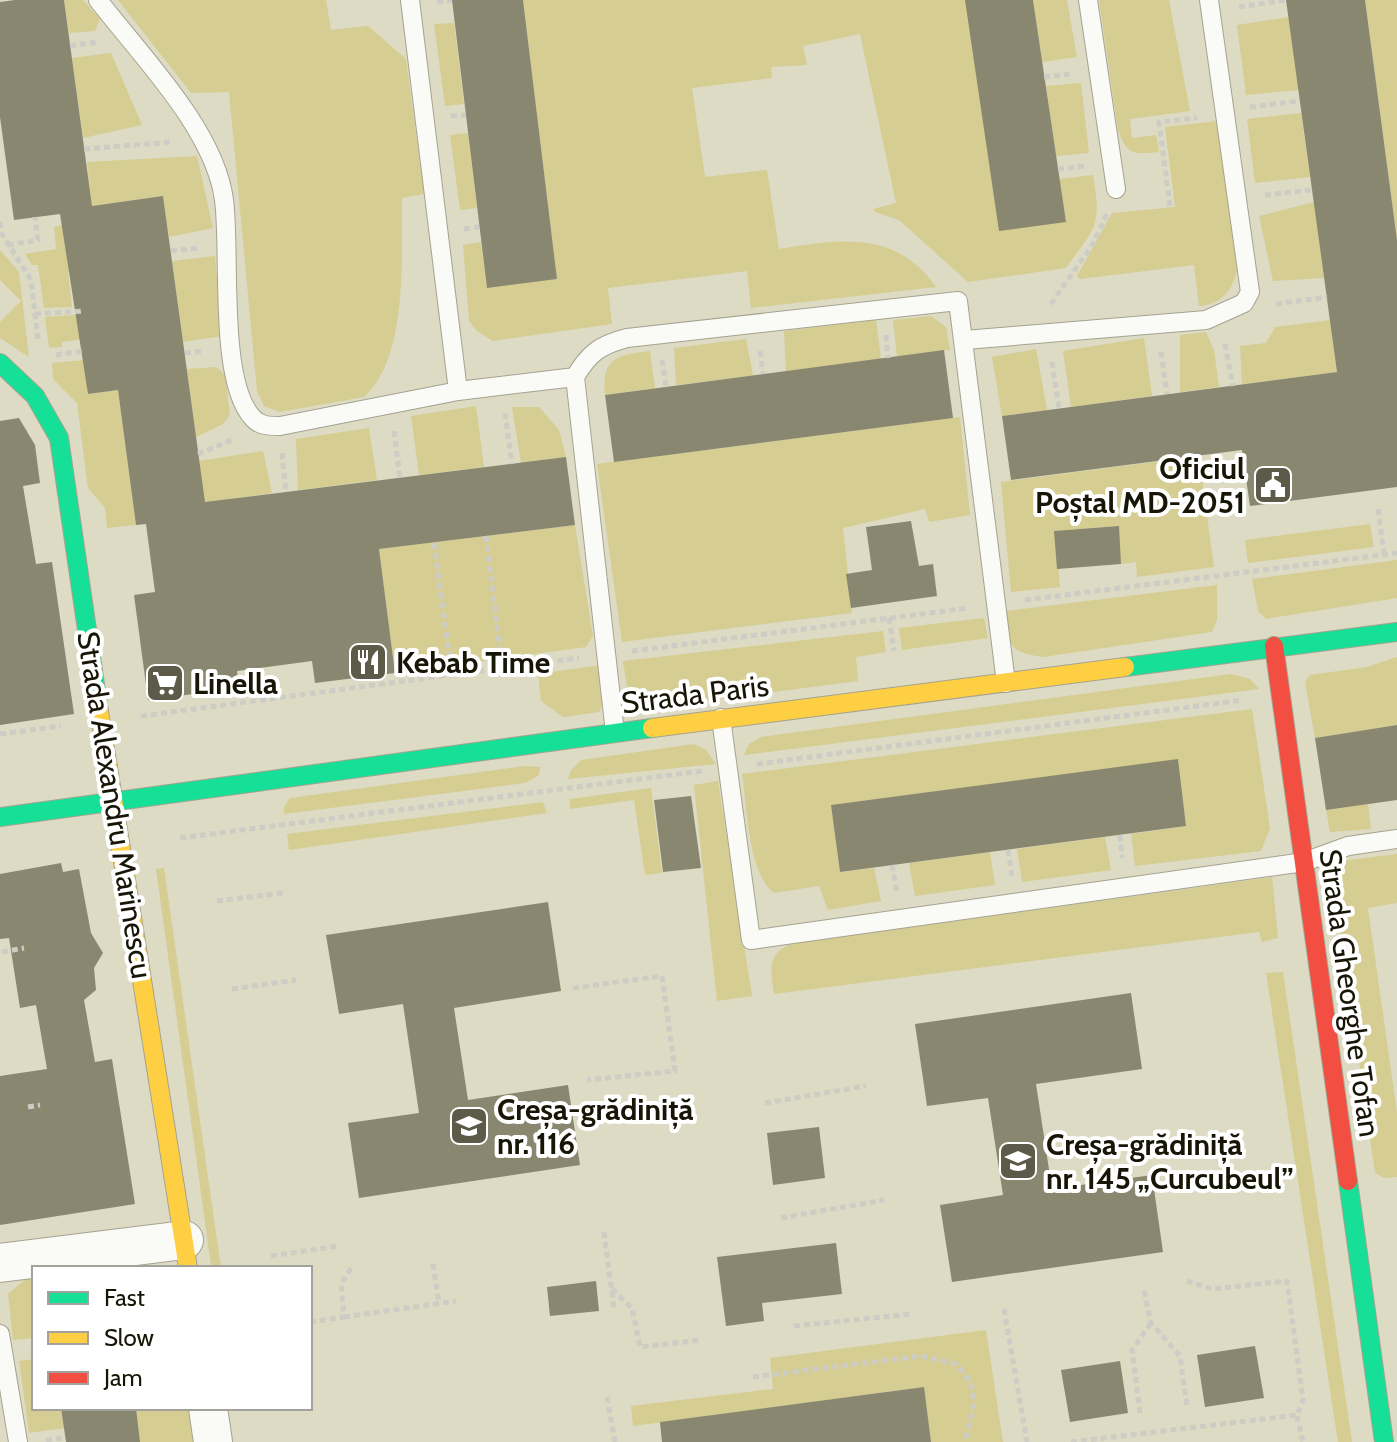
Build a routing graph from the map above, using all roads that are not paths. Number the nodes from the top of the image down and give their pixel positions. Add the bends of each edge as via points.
1 (98, 0) edge
2 (410, 0) edge
3 (1088, 0) edge
4 (1210, 5) edge
5 (1116, 189) dead end
6 (965, 340) junction
7 (0, 363) edge
8 (575, 377) junction
9 (458, 391) junction
10 (1397, 632) edge
11 (1274, 646) junction
12 (1006, 683) junction
13 (721, 718) junction
14 (615, 733) junction
15 (112, 800) junction
16 (0, 817) edge
17 (1397, 839) edge
18 (1304, 862) junction
19 (186, 1254) edge
20 (0, 1263) edge
21 (0, 1334) edge
22 (208, 1410) edge
23 (18, 1442) edge
24 (213, 1442) edge
25 (1384, 1442) edge

1 - 9 lane via 203,139 224,201 235,382 251,417 265,426 280,426
2 - 9 lane
3 - 5 lane
4 - 6 lane via 1250,292 1244,303 1206,320
6 - 8 lane via 958,301 627,338 587,355
6 - 12 lane
7 - 15 street, Strada Alexandru Marinescu via 46,409 59,438
8 - 9 lane
8 - 14 lane
10 - 11 street, Strada Paris
11 - 12 street, Strada Paris
11 - 18 street, Strada Gheorghe Tofan
12 - 13 street, Strada Paris
13 - 14 street, Strada Paris
13 - 18 lane via 751,940
14 - 15 street, Strada Paris
15 - 16 street, Strada Paris
15 - 19 street, Strada Alexandru Marinescu
17 - 18 lane via 1348,846
18 - 25 street, Strada Gheorghe Tofan
19 - 20 street
21 - 23 lane
22 - 24 street

